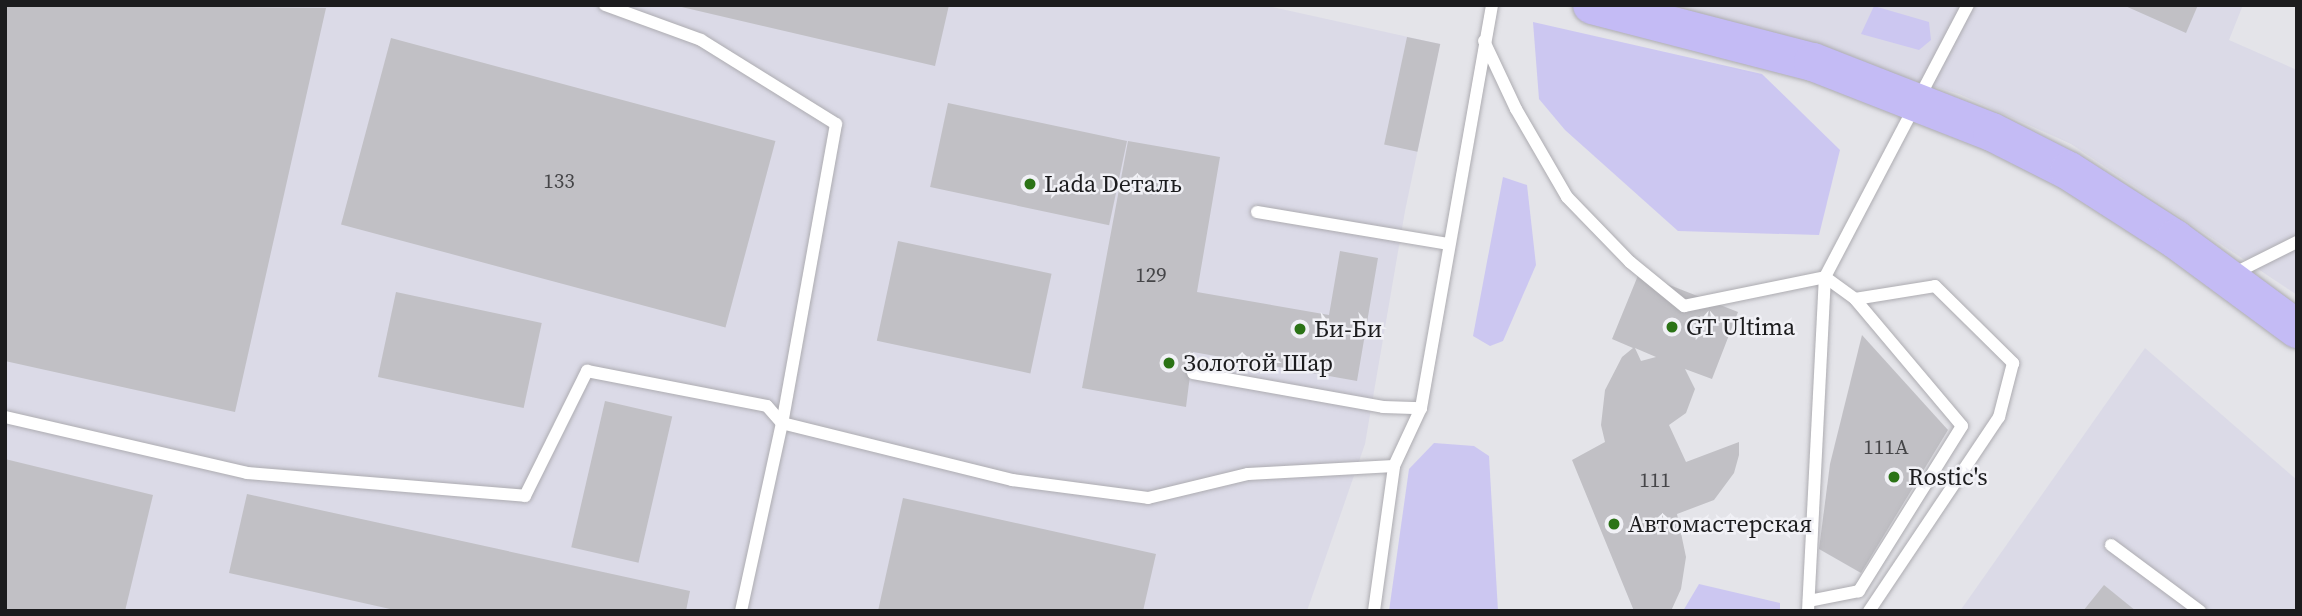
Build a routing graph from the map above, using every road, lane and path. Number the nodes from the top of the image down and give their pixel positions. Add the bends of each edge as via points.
1 (605, 5) edge
2 (1492, 5) edge
3 (1592, 5) edge
4 (1968, 5) edge
5 (1483, 41) junction
6 (1919, 102) junction
7 (1257, 212) dead end
8 (2297, 242) edge
9 (1449, 244) junction
10 (1825, 277) junction
11 (2227, 277) junction
12 (1855, 299) junction
13 (2297, 329) edge
14 (1193, 373) dead end
15 (1421, 408) junction
16 (5, 417) edge
17 (782, 424) junction
18 (1394, 466) junction
19 (2111, 545) dead end
20 (1808, 606) edge
21 (741, 611) edge
22 (1374, 611) edge
23 (1869, 611) edge
24 (2200, 611) edge

1 - 17 lane via 701,40 836,124
2 - 5 lane
3 - 6 main road via 1813,62
4 - 6 lane
5 - 9 lane
5 - 10 lane via 1567,197 1630,262 1684,306
6 - 10 lane
6 - 11 main road via 1992,132 2069,172
7 - 9 lane
8 - 11 lane
9 - 15 lane
10 - 12 lane
10 - 20 lane
11 - 13 main road
12 - 20 lane via 1962,426 1859,591
12 - 23 lane via 1935,286 2013,363 1999,417
14 - 15 lane via 1383,407
15 - 18 lane
16 - 17 lane via 247,473 525,496 587,371 767,406
17 - 18 lane via 1013,480 1148,498 1248,474
17 - 21 lane
18 - 22 lane
19 - 24 lane

